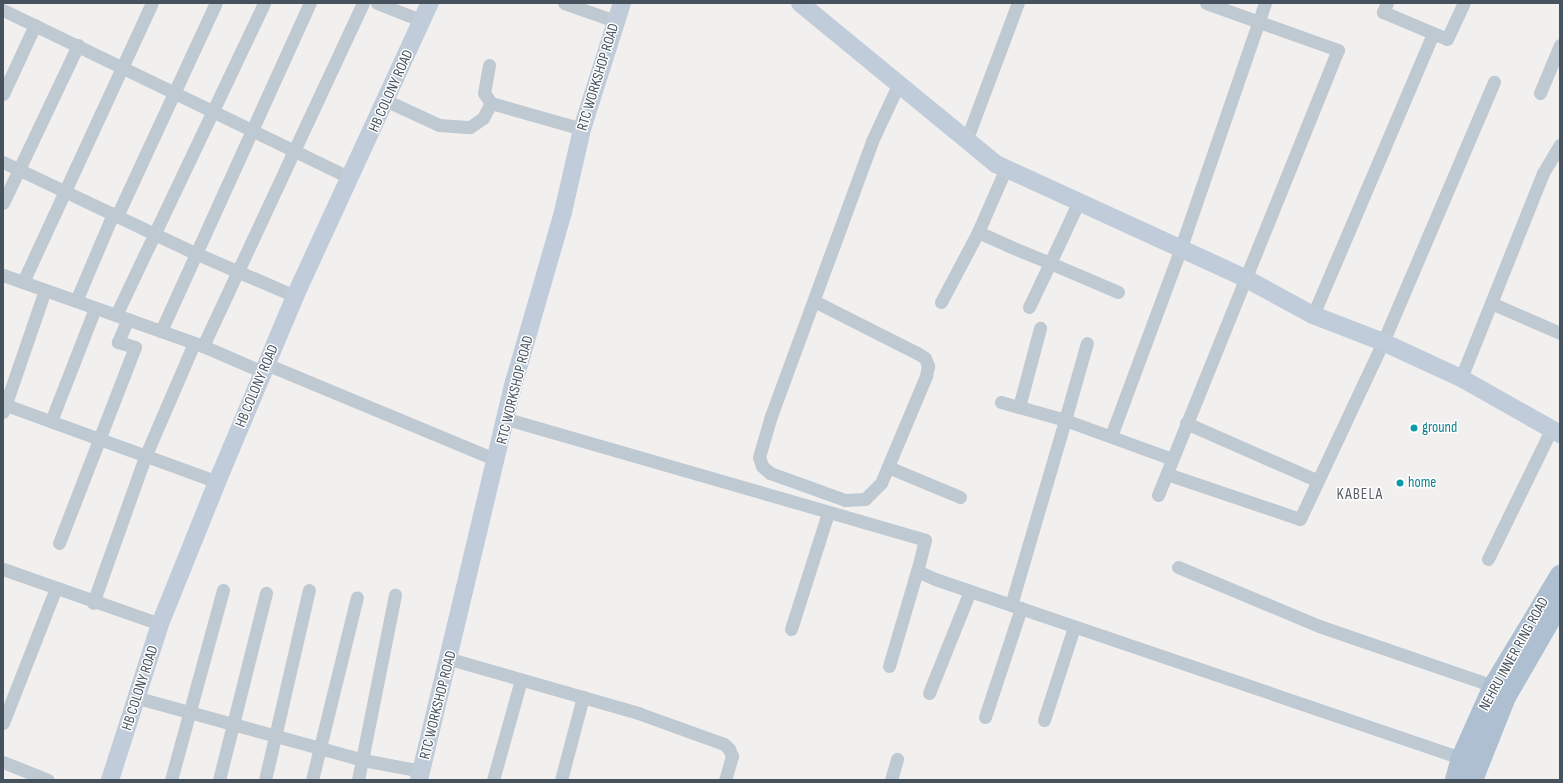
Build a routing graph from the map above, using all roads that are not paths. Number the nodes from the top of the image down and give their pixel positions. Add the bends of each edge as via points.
1 (152, 3) edge
2 (216, 3) edge
3 (264, 3) edge
4 (310, 3) edge
5 (363, 3) edge
6 (377, 3) edge
7 (430, 3) edge
8 (564, 3) edge
9 (622, 3) edge
10 (800, 3) edge
11 (1018, 3) edge
12 (1206, 3) edge
13 (1265, 3) edge
14 (1387, 3) edge
15 (1464, 3) edge
16 (3, 10) edge
17 (423, 21) junction
18 (615, 21) junction
19 (1258, 21) junction
20 (34, 25) junction
21 (1433, 34) junction
22 (78, 45) junction
23 (1560, 45) edge
24 (490, 65) dead end
25 (122, 66) junction
26 (1494, 82) dead end
27 (899, 83) junction
28 (174, 90) junction
29 (1540, 93) dead end
30 (3, 94) edge
31 (387, 101) junction
32 (491, 103) junction
33 (214, 110) junction
34 (254, 129) junction
35 (582, 129) junction
36 (966, 141) junction
37 (1560, 145) edge
38 (296, 149) junction
39 (3, 162) edge
40 (1006, 168) junction
41 (20, 170) junction
42 (351, 178) junction
43 (65, 191) junction
44 (1079, 200) junction
45 (3, 203) edge
46 (115, 215) junction
47 (978, 232) junction
48 (156, 234) junction
49 (1180, 250) junction
50 (195, 253) junction
51 (1050, 263) junction
52 (236, 272) junction
53 (3, 275) edge
54 (1245, 278) junction
55 (23, 282) junction
56 (45, 290) junction
57 (1118, 292) dead end
58 (295, 296) junction
59 (76, 301) junction
60 (814, 301) junction
61 (941, 302) dead end
62 (1491, 303) junction
63 (1029, 307) dead end
64 (95, 308) junction
65 (1313, 315) junction
66 (122, 317) junction
67 (1040, 328) dead end
68 (161, 331) junction
69 (1560, 333) edge
70 (1383, 342) junction
71 (1087, 343) dead end
72 (199, 344) junction
73 (265, 368) junction
74 (1461, 378) junction
75 (1001, 402) dead end
76 (1019, 407) junction
77 (4, 408) edge
78 (507, 419) junction
79 (1065, 420) junction
80 (51, 421) junction
81 (1186, 423) junction
82 (1556, 432) edge
83 (1110, 436) junction
84 (100, 440) junction
85 (145, 457) junction
86 (1172, 459) junction
87 (498, 460) junction
88 (888, 467) junction
89 (1167, 474) junction
90 (1316, 480) junction
91 (217, 482) junction
92 (1158, 496) dead end
93 (960, 497) dead end
94 (828, 513) junction
95 (60, 543) dead end
96 (1488, 559) dead end
97 (1178, 567) dead end
98 (3, 570) edge
99 (917, 571) junction
100 (1560, 575) edge
101 (56, 588) junction
102 (223, 590) dead end
103 (309, 590) dead end
104 (970, 591) junction
105 (266, 593) dead end
106 (395, 595) dead end
107 (357, 597) dead end
108 (93, 602) junction
109 (1560, 604) edge
110 (1016, 606) junction
111 (160, 624) junction
112 (1074, 627) junction
113 (791, 629) dead end
114 (450, 659) junction
115 (889, 666) dead end
116 (522, 680) junction
117 (1493, 686) junction
118 (929, 692) dead end
119 (138, 698) junction
120 (583, 698) junction
121 (188, 712) junction
122 (985, 717) dead end
123 (1044, 720) dead end
124 (3, 723) edge
125 (233, 724) junction
126 (274, 736) junction
127 (319, 748) junction
128 (1461, 758) junction
129 (363, 760) junction
130 (897, 760) dead end
131 (3, 762) edge
132 (420, 775) edge
133 (48, 780) edge
134 (110, 780) edge
135 (170, 780) edge
136 (219, 780) edge
137 (265, 780) edge
138 (312, 780) edge
139 (358, 780) edge
140 (493, 780) edge
141 (561, 780) edge
142 (726, 780) edge
143 (891, 780) edge
144 (1455, 780) edge
145 (1473, 780) edge

1 - 25 street
2 - 28 street
3 - 33 street
4 - 34 street
5 - 38 street
6 - 17 street
7 - 17 street, HB COLONY ROAD
8 - 18 street
9 - 18 street, RTC WORKSHOP ROAD
10 - 27 street
11 - 36 street
12 - 19 street
13 - 19 street
14 - 21 street via 1383,12
15 - 21 street via 1447,39
16 - 20 street
17 - 31 street, HB COLONY ROAD
18 - 35 street, RTC WORKSHOP ROAD
19 - 49 street
19 - 54 street via 1338,50
20 - 22 street
20 - 30 street
21 - 65 street
22 - 25 street
22 - 41 street
23 - 29 street
24 - 32 street via 484,93
25 - 28 street
25 - 43 street
26 - 70 street
27 - 36 street
27 - 60 street via 872,142
28 - 33 street
28 - 46 street
31 - 32 street via 439,125 470,127 483,118
31 - 42 street, HB COLONY ROAD
32 - 35 street
33 - 34 street
33 - 48 street
34 - 38 street
34 - 50 street
35 - 78 street, RTC WORKSHOP ROAD via 563,212 514,382
36 - 40 street
37 - 62 street via 1543,173
38 - 42 street
38 - 52 street
39 - 41 street
40 - 44 street
40 - 47 street
41 - 43 street
41 - 45 street
42 - 58 street, HB COLONY ROAD
43 - 46 street
43 - 55 street
44 - 49 street
44 - 51 street
46 - 48 street
46 - 59 street
47 - 51 street
47 - 61 street
48 - 50 street
48 - 66 street
49 - 54 street
49 - 83 street
50 - 52 street
50 - 68 street
51 - 57 street
51 - 63 street
52 - 58 street
52 - 72 street
53 - 55 street
54 - 65 street
54 - 81 street
55 - 56 street
56 - 59 street
56 - 77 street
58 - 73 street, HB COLONY ROAD
59 - 64 street
60 - 88 street via 925,358 928,366 926,376
60 - 88 street via 771,416 760,462 770,473 845,500 855,501 873,494
62 - 69 street
62 - 74 street
64 - 66 street
64 - 80 street
65 - 70 street
66 - 68 street
66 - 84 street via 118,342 135,347
67 - 76 street
68 - 72 street
70 - 74 street
70 - 90 street
71 - 79 street
72 - 73 street
72 - 85 street
73 - 87 street
73 - 91 street, HB COLONY ROAD
74 - 82 street
75 - 76 street
76 - 79 street
77 - 80 street
78 - 87 street, RTC WORKSHOP ROAD
78 - 94 street
79 - 83 street
79 - 110 street
80 - 84 street
81 - 86 street
81 - 90 street
82 - 96 street
83 - 86 street
84 - 85 street
84 - 95 street
85 - 91 street
85 - 108 street
86 - 89 street
87 - 114 street, RTC WORKSHOP ROAD
88 - 93 street
89 - 90 street via 1300,519
89 - 92 street
91 - 111 street, HB COLONY ROAD
94 - 99 street via 925,540
94 - 113 street
97 - 117 street via 1319,626
98 - 101 street
99 - 104 street
99 - 115 street
100 - 117 main road, NEHRU INNER RING ROAD
101 - 108 street
101 - 124 street
102 - 121 street
103 - 126 street
104 - 110 street
104 - 118 street
105 - 125 street
106 - 129 street
107 - 127 street
108 - 111 street
109 - 145 main road, NEHRU INNER RING ROAD via 1506,697
110 - 112 street
110 - 122 street
111 - 119 street, HB COLONY ROAD
112 - 123 street
112 - 128 street
114 - 116 street
114 - 132 street, RTC WORKSHOP ROAD
116 - 120 street
116 - 140 street
117 - 128 main road, NEHRU INNER RING ROAD
119 - 121 street
119 - 134 street, HB COLONY ROAD
120 - 141 street
120 - 142 street via 638,713 724,744 730,749 732,756
121 - 125 street
121 - 135 street
125 - 126 street
125 - 136 street
126 - 127 street
126 - 137 street
127 - 129 street
127 - 138 street
128 - 144 main road, NEHRU INNER RING ROAD
129 - 132 street
129 - 139 street
130 - 143 street
131 - 133 street

